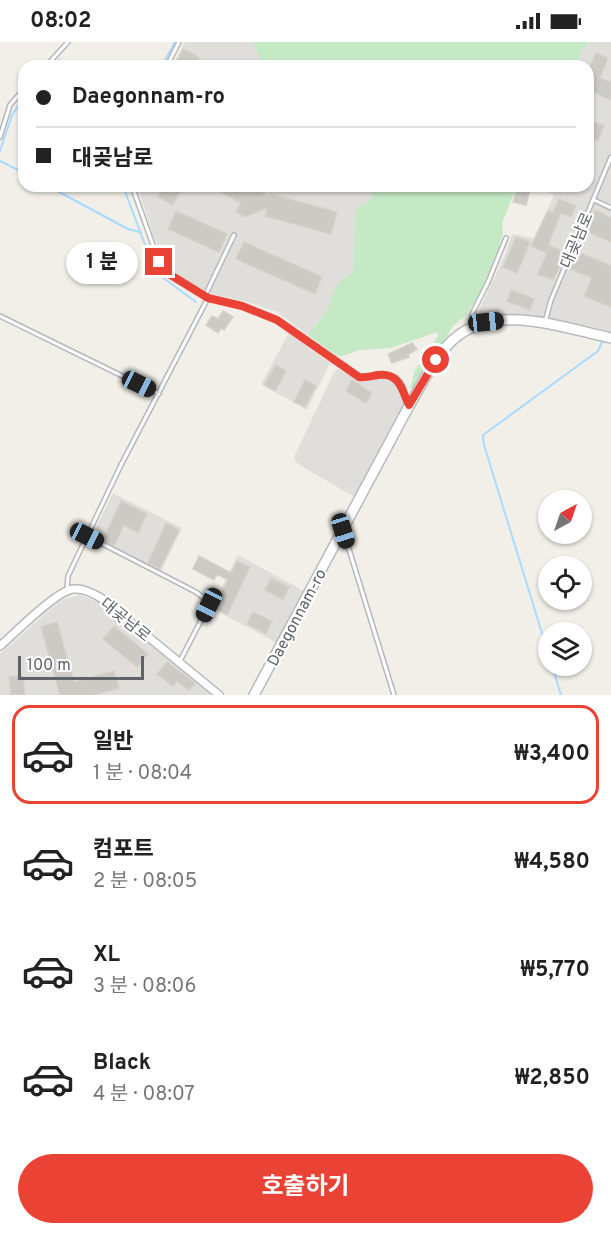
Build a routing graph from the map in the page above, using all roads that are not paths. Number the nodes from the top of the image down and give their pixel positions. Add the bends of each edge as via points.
1 (68, 42) edge
2 (179, 42) edge
3 (52, 60) edge
4 (170, 60) edge
5 (18, 96) edge
6 (0, 137) edge
7 (611, 157) edge
8 (134, 192) edge
9 (594, 200) junction
10 (611, 208) edge
11 (234, 235) dead end
12 (506, 238) dead end
13 (206, 297) junction
14 (0, 316) edge
15 (544, 324) junction
16 (472, 326) junction
17 (611, 338) edge
18 (159, 394) junction
19 (409, 405) junction
20 (343, 531) junction
21 (87, 536) junction
22 (67, 590) junction
23 (0, 646) edge
24 (179, 662) junction
25 (219, 695) edge
26 (254, 695) edge
27 (394, 695) edge

1 - 3 lane
2 - 4 lane
5 - 6 lane via 10,105
7 - 9 lane, 대곶남로
8 - 13 lane via 159,262 169,274
9 - 10 lane
9 - 15 lane, 대곶남로
11 - 13 lane
12 - 16 lane via 472,314
13 - 18 lane
13 - 19 lane via 277,320 359,377 384,374 394,378 402,385
14 - 18 lane
15 - 16 street, Daegonnam-ro via 504,320
15 - 17 street, Daegonnam-ro
16 - 19 street, Daegonnam-ro via 446,346
18 - 21 lane
19 - 20 street, Daegonnam-ro
20 - 26 street, Daegonnam-ro
20 - 27 lane
21 - 22 lane via 68,576
21 - 24 lane via 209,602
22 - 23 street
22 - 24 street, 대곶남로 via 85,590 101,598
24 - 25 street, 대곶남로

